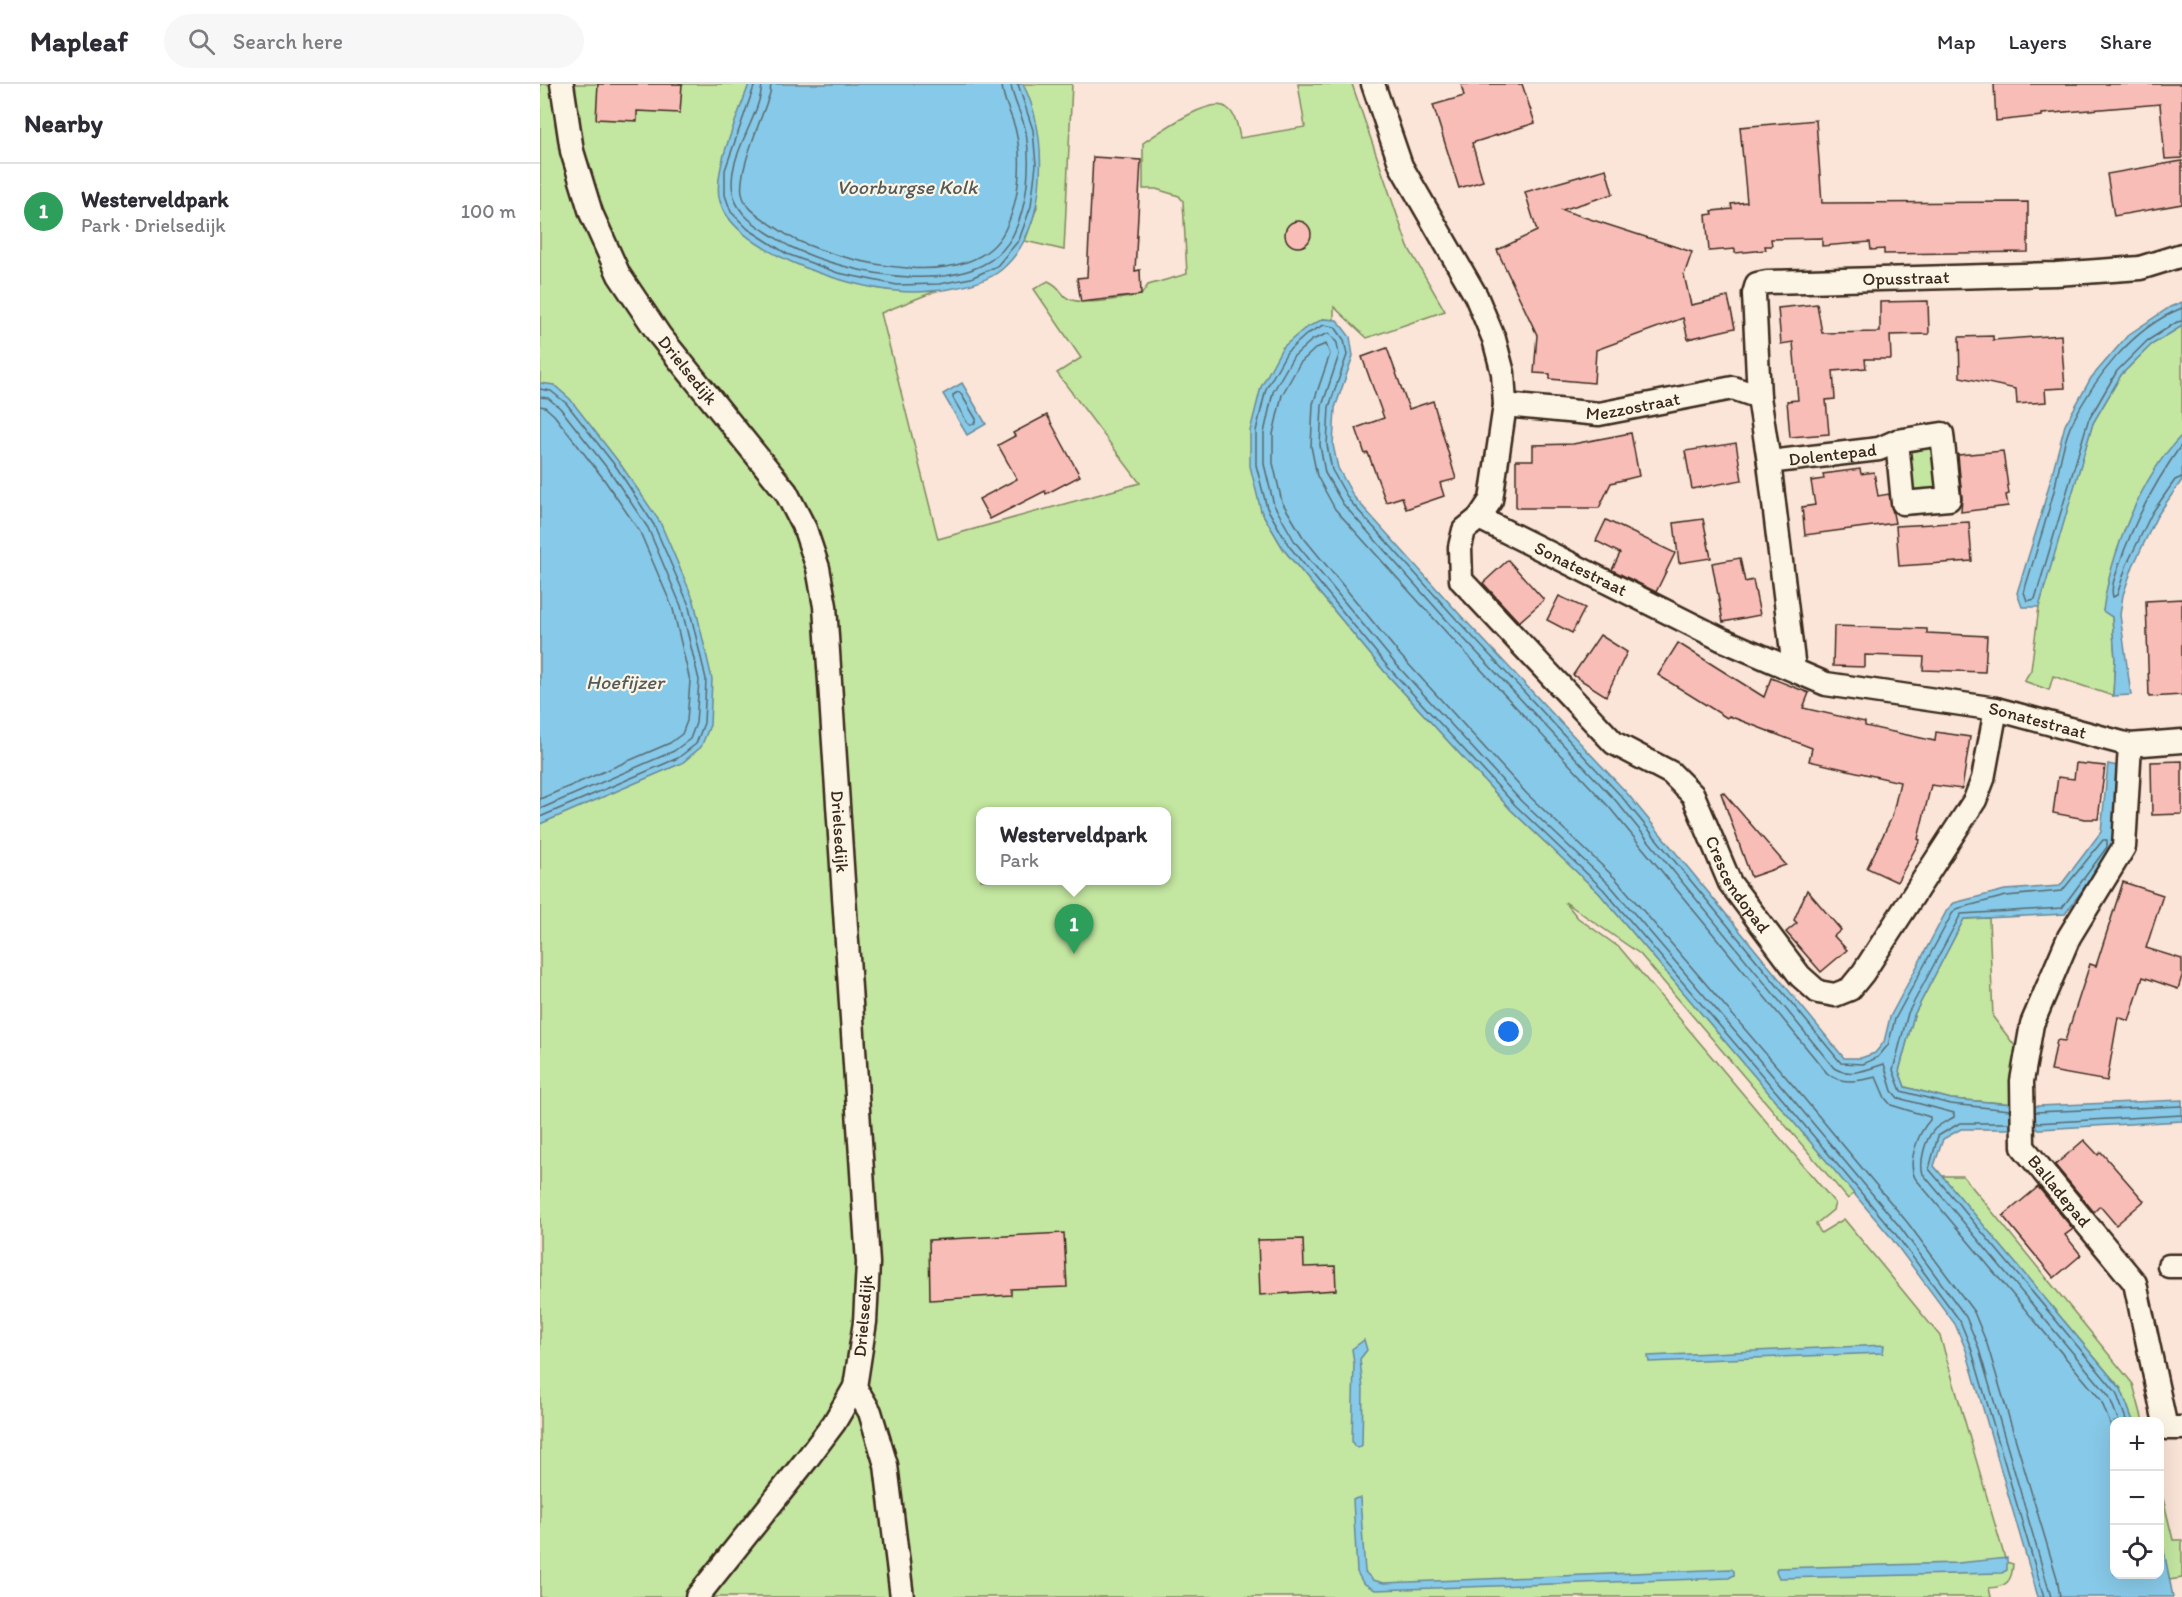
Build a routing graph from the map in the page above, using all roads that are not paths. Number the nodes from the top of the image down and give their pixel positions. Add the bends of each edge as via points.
1 (562, 84) edge
2 (1373, 84) edge
3 (2182, 255) edge
4 (1759, 397) junction
5 (1505, 405) junction
6 (1897, 441) dead end
7 (1769, 462) junction
8 (1479, 518) junction
9 (1794, 669) junction
10 (1996, 709) junction
11 (2182, 741) edge
12 (2130, 745) junction
13 (855, 1387) junction
14 (2174, 1428) edge
15 (697, 1597) edge
16 (902, 1597) edge

1 - 13 street, Drielsedijk via 572,151 591,213 619,275 660,336 786,492 805,529 818,568 825,606 868,1263 865,1322
2 - 5 street via 1401,166 1476,296 1494,339 1503,373
3 - 4 street, Opusstraat via 2140,268 2056,274 1757,285 1754,294
4 - 5 street, Mezzostraat via 1734,388 1599,414
4 - 7 street
5 - 8 street via 1491,500
6 - 7 street, Dolentepad via 1879,449
7 - 9 street
8 - 9 street, Sonatestraat via 1721,639
8 - 10 street, Crescendopad via 1464,530 1461,580 1614,743 1671,773 1693,795 1730,883 1800,975 1818,992 1835,995 1850,989 1976,800
9 - 10 street, Sonatestraat via 1826,684
10 - 12 street, Sonatestraat
11 - 12 street, Sonatestraat
12 - 14 street, Balladepad via 2124,847 2069,938 2032,1024 2022,1081 2023,1147 2134,1283
13 - 15 street, Drielsedijk via 807,1459
13 - 16 street via 870,1412 886,1465

